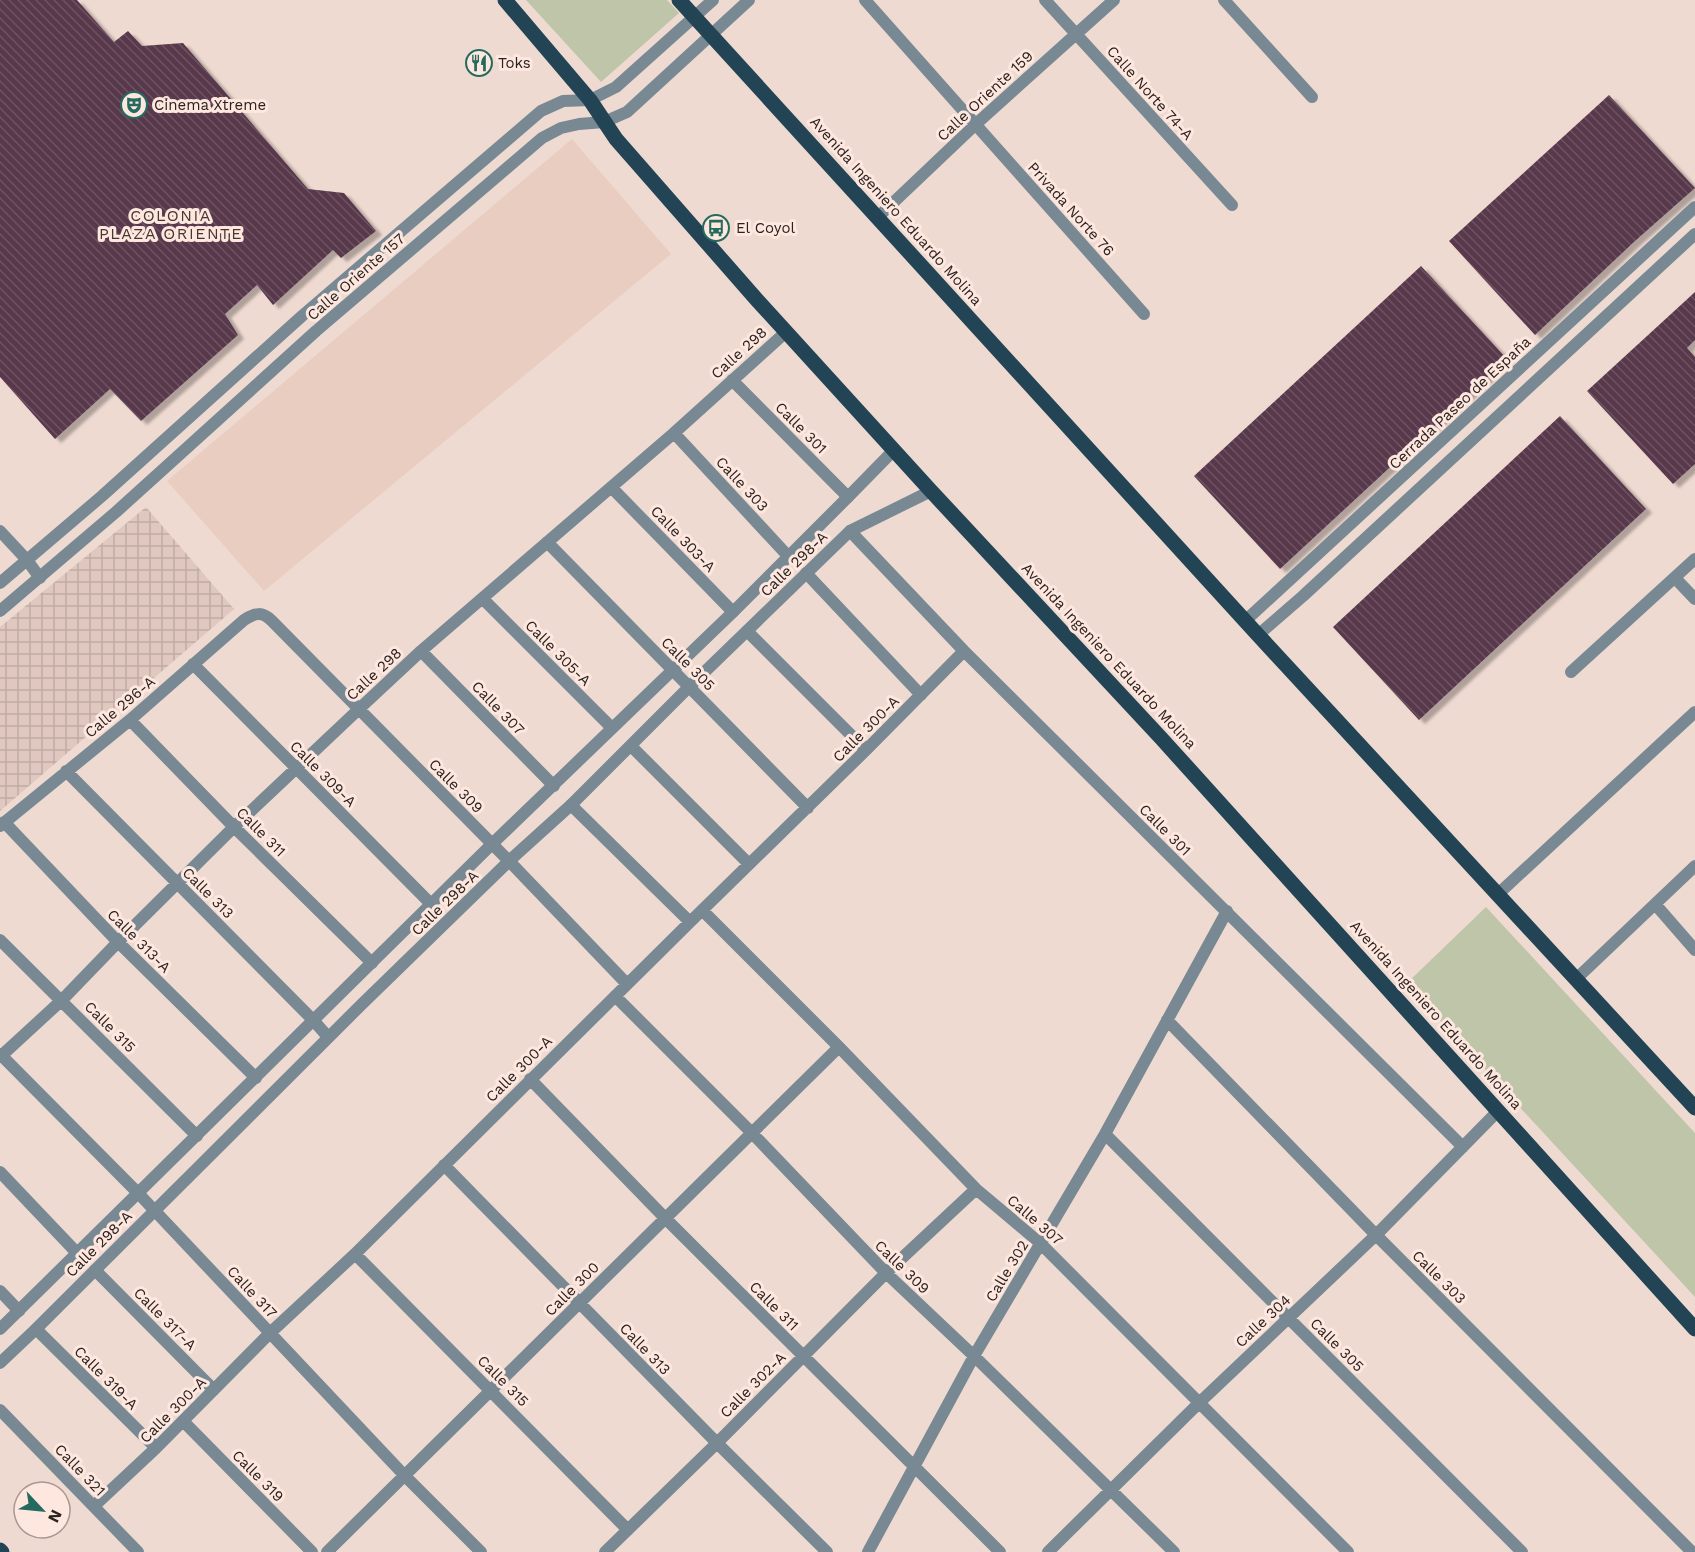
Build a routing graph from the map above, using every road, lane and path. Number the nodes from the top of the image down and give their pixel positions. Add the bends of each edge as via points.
1 (505, 0) edge
2 (679, 0) edge
3 (713, 0) edge
4 (749, 0) edge
5 (865, 0) edge
6 (1045, 0) edge
7 (1114, 0) edge
8 (1224, 0) edge
9 (694, 16) junction
10 (1076, 34) junction
11 (711, 35) junction
12 (1311, 97) dead end
13 (590, 100) junction
14 (604, 122) junction
15 (976, 124) junction
16 (1232, 205) dead end
17 (1695, 207) edge
18 (878, 217) junction
19 (1695, 234) edge
20 (1144, 314) dead end
21 (302, 316) junction
22 (316, 331) junction
23 (786, 332) junction
24 (732, 380) junction
25 (674, 433) junction
26 (894, 450) junction
27 (611, 487) junction
28 (931, 491) junction
29 (848, 497) junction
30 (0, 531) edge
31 (850, 531) junction
32 (547, 542) junction
33 (788, 556) junction
34 (1695, 559) edge
35 (27, 560) junction
36 (806, 573) junction
37 (40, 578) junction
38 (1675, 578) junction
39 (0, 583) edge
40 (483, 598) junction
41 (1695, 599) edge
42 (0, 611) edge
43 (733, 612) junction
44 (260, 613) joint
45 (1245, 621) junction
46 (747, 631) junction
47 (1258, 635) junction
48 (422, 651) junction
49 (964, 651) junction
50 (193, 664) junction
51 (672, 669) junction
52 (1571, 672) dead end
53 (689, 687) junction
54 (921, 695) junction
55 (359, 709) junction
56 (1695, 712) edge
57 (130, 720) junction
58 (612, 728) junction
59 (631, 746) junction
60 (866, 750) junction
61 (295, 768) junction
62 (66, 771) junction
63 (554, 786) junction
64 (571, 806) junction
65 (808, 808) junction
66 (2, 824) edge
67 (234, 827) junction
68 (492, 844) junction
69 (509, 861) junction
70 (749, 864) junction
71 (1695, 866) edge
72 (178, 883) junction
73 (1497, 895) junction
74 (432, 904) junction
75 (1654, 904) junction
76 (702, 910) junction
77 (1227, 911) junction
78 (690, 922) junction
79 (0, 940) edge
80 (118, 942) junction
81 (1695, 950) edge
82 (372, 963) junction
83 (1576, 979) junction
84 (627, 984) junction
85 (615, 996) junction
86 (62, 1000) junction
87 (1167, 1020) junction
88 (314, 1021) junction
89 (328, 1037) junction
90 (839, 1047) junction
91 (0, 1055) edge
92 (256, 1078) junction
93 (530, 1079) junction
94 (1695, 1108) edge
95 (1498, 1111) junction
96 (751, 1132) junction
97 (1105, 1134) junction
98 (197, 1136) junction
99 (1463, 1147) junction
100 (444, 1165) junction
101 (0, 1172) edge
102 (976, 1189) junction
103 (138, 1193) junction
104 (154, 1210) junction
105 (666, 1219) junction
106 (1376, 1235) junction
107 (1040, 1244) junction
108 (77, 1254) junction
109 (355, 1254) junction
110 (95, 1270) junction
111 (886, 1273) junction
112 (0, 1291) edge
113 (579, 1303) junction
114 (19, 1311) junction
115 (1289, 1317) junction
116 (0, 1329) edge
117 (36, 1329) junction
118 (1695, 1329) edge
119 (270, 1334) junction
120 (803, 1356) junction
121 (974, 1356) junction
122 (0, 1363) edge
123 (214, 1390) junction
124 (491, 1391) junction
125 (1200, 1402) junction
126 (0, 1410) edge
127 (183, 1421) junction
128 (717, 1443) junction
129 (156, 1448) junction
130 (914, 1467) junction
131 (405, 1476) junction
132 (1111, 1488) junction
133 (94, 1506) junction
134 (628, 1530) junction
135 (138, 1552) edge
136 (312, 1552) edge
137 (327, 1552) edge
138 (481, 1552) edge
139 (605, 1552) edge
140 (827, 1552) edge
141 (868, 1552) edge
142 (1000, 1552) edge
143 (1048, 1552) edge
144 (1174, 1552) edge
145 (1348, 1552) edge
146 (1522, 1552) edge
147 (1692, 1552) edge

1 - 13 main road, Avenida Ingeniero Eduardo Molina
2 - 9 main road, Avenida Ingeniero Eduardo Molina
3 - 9 street, Calle Oriente 157
4 - 11 street, Calle Oriente 157
5 - 15 street, Privada Norte 76
6 - 10 street, Calle Norte 74-A
7 - 10 street, Calle Oriente 159
8 - 12 street
9 - 11 main road, Avenida Ingeniero Eduardo Molina
9 - 13 street, Calle Oriente 157 via 616,87
10 - 15 street, Calle Oriente 159
10 - 16 street, Calle Norte 74-A
11 - 14 street, Calle Oriente 157 via 627,112
11 - 18 main road, Avenida Ingeniero Eduardo Molina
13 - 14 main road, Avenida Ingeniero Eduardo Molina
13 - 21 street, Calle Oriente 157 via 563,100 541,111
14 - 22 street, Calle Oriente 157 via 561,128 542,138
14 - 23 main road, Avenida Ingeniero Eduardo Molina
15 - 18 street, Calle Oriente 159
15 - 20 street, Privada Norte 76
17 - 45 street, Cerrada Paseo de España
18 - 45 main road, Avenida Ingeniero Eduardo Molina
19 - 47 street
21 - 22 street
21 - 35 street, Calle Oriente 157
22 - 37 street, Calle Oriente 157
23 - 24 street, Calle 298
23 - 26 main road, Avenida Ingeniero Eduardo Molina
24 - 25 street, Calle 298
24 - 29 street, Calle 301
25 - 27 street, Calle 298
25 - 33 street, Calle 303
26 - 28 main road, Avenida Ingeniero Eduardo Molina
26 - 29 street, Calle 298-A
27 - 32 street, Calle 298
27 - 43 street, Calle 303-A
28 - 31 street, Calle 298-A
28 - 95 main road, Avenida Ingeniero Eduardo Molina via 1161,738
29 - 33 street, Calle 298-A
30 - 35 street
31 - 36 street, Calle 298-A
31 - 49 street, Calle 301
32 - 40 street, Calle 298
32 - 51 street, Calle 305
33 - 43 street, Calle 298-A
34 - 38 street
35 - 37 street
35 - 39 street, Calle Oriente 157
36 - 46 street, Calle 298-A
36 - 54 street
37 - 42 street, Calle Oriente 157
38 - 41 street
38 - 52 street
40 - 48 street, Calle 298
40 - 58 street, Calle 305-A
43 - 51 street, Calle 298-A
44 - 50 street, Calle 296-A via 244,620
44 - 55 street, Calle 309
45 - 47 main road, Avenida Ingeniero Eduardo Molina
46 - 53 street, Calle 298-A
46 - 60 street
47 - 73 main road, Avenida Ingeniero Eduardo Molina
48 - 55 street, Calle 298
48 - 63 street, Calle 307
49 - 54 street, Calle 300-A
49 - 77 street, Calle 301
50 - 57 street, Calle 296-A
50 - 61 street, Calle 309-A
51 - 53 street, Calle 305
51 - 58 street, Calle 298-A
53 - 59 street, Calle 298-A
53 - 65 street, Calle 305
54 - 60 street, Calle 300-A
55 - 61 street, Calle 298
55 - 68 street, Calle 309
56 - 73 street
57 - 62 street, Calle 296-A
57 - 67 street, Calle 311
58 - 63 street, Calle 298-A
59 - 64 street, Calle 298-A
59 - 70 street
60 - 65 street, Calle 300-A
61 - 67 street, Calle 298
61 - 74 street, Calle 309-A
62 - 66 street, Calle 296-A
62 - 72 street, Calle 313
63 - 68 street, Calle 298-A
64 - 69 street, Calle 298-A
64 - 78 street
65 - 70 street, Calle 300-A
66 - 80 street, Calle 313-A
67 - 72 street, Calle 298
67 - 82 street, Calle 311
68 - 69 street, Calle 309
68 - 74 street, Calle 298-A
69 - 84 street, Calle 309
69 - 89 street, Calle 298-A
70 - 76 street, Calle 300-A
71 - 75 street
72 - 80 street, Calle 298
72 - 88 street, Calle 313
73 - 83 main road, Avenida Ingeniero Eduardo Molina
74 - 82 street, Calle 298-A
75 - 81 street
75 - 83 street
76 - 78 street, Calle 300-A
76 - 90 street, Calle 307
77 - 87 street, Calle 302
77 - 99 street, Calle 301
78 - 84 street, Calle 300-A
79 - 86 street, Calle 315
80 - 86 street, Calle 298
80 - 92 street, Calle 313-A
82 - 88 street, Calle 298-A
83 - 94 main road, Avenida Ingeniero Eduardo Molina
84 - 85 street, Calle 300-A
85 - 93 street, Calle 300-A
85 - 96 street, Calle 309
86 - 91 street, Calle 298
86 - 98 street, Calle 315
87 - 97 street, Calle 302
87 - 106 street, Calle 303
88 - 89 street, Calle 313
88 - 92 street, Calle 298-A
89 - 104 street, Calle 298-A
90 - 96 street, Calle 300
90 - 102 street, Calle 307
91 - 103 street, Calle 317
92 - 98 street, Calle 298-A
93 - 100 street, Calle 300-A
93 - 105 street, Calle 311
95 - 99 street, Calle 304
95 - 118 main road, Avenida Ingeniero Eduardo Molina
96 - 105 street, Calle 300
96 - 111 street, Calle 309
97 - 107 street, Calle 302
97 - 115 street, Calle 305
98 - 103 street, Calle 298-A
99 - 106 street, Calle 304
100 - 109 street, Calle 300-A
100 - 113 street, Calle 313
101 - 108 street
102 - 107 street, Calle 307
102 - 111 street, Calle 302-A
103 - 104 street, Calle 317
103 - 108 street, Calle 298-A
104 - 110 street, Calle 298-A
104 - 119 street, Calle 317
105 - 113 street, Calle 300
105 - 120 street, Calle 311
106 - 115 street, Calle 304
106 - 147 street, Calle 303
107 - 121 street, Calle 302
107 - 125 street, Calle 307
108 - 114 street, Calle 298-A
109 - 119 street, Calle 300-A
109 - 124 street, Calle 315
110 - 117 street, Calle 298-A
110 - 123 street, Calle 317-A
111 - 120 street, Calle 302-A
111 - 121 street, Calle 309
112 - 114 street
113 - 124 street, Calle 300
113 - 128 street, Calle 313
114 - 116 street, Calle 298-A
115 - 125 street, Calle 304
115 - 146 street, Calle 305
117 - 122 street, Calle 298-A
117 - 129 street, Calle 319-A
119 - 123 street, Calle 300-A
119 - 131 street, Calle 317
120 - 128 street, Calle 302-A
120 - 130 street, Calle 311
121 - 130 street, Calle 302
121 - 132 street, Calle 309
123 - 127 street, Calle 300-A
124 - 131 street, Calle 300
124 - 134 street, Calle 315
125 - 132 street, Calle 304
125 - 145 street, Calle 307
126 - 133 street, Calle 321
127 - 129 street, Calle 300-A
127 - 136 street, Calle 319
128 - 134 street, Calle 302-A
128 - 140 street, Calle 313
129 - 133 street, Calle 300-A
130 - 141 street, Calle 302
130 - 142 street, Calle 311
131 - 137 street, Calle 300
131 - 138 street, Calle 317
132 - 143 street, Calle 304
132 - 144 street, Calle 309
133 - 135 street, Calle 321
134 - 139 street, Calle 302-A

